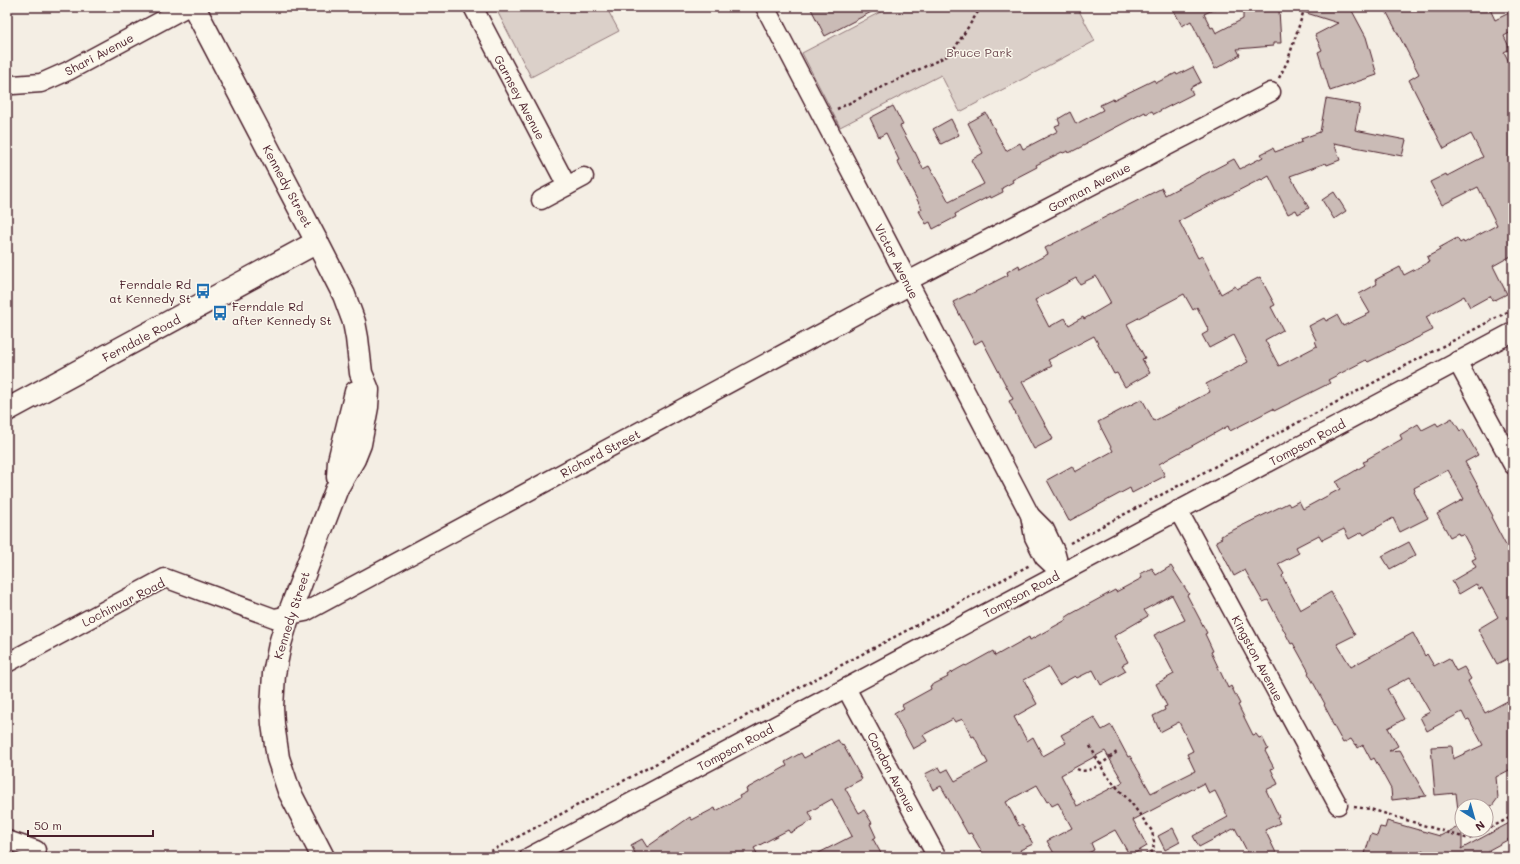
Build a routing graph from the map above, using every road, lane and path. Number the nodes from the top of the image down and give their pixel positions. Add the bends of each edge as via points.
1 (187, 7) edge
2 (194, 7) edge
3 (473, 7) edge
4 (765, 7) edge
5 (981, 7) edge
6 (1305, 7) edge
7 (7, 84) edge
8 (1271, 92) joint
9 (822, 117) junction
10 (584, 178) dead end
11 (567, 186) junction
12 (541, 200) dead end
13 (318, 242) junction
14 (908, 284) junction
15 (1513, 309) edge
16 (1513, 332) edge
17 (1457, 361) junction
18 (7, 410) edge
19 (1513, 466) edge
20 (1178, 510) junction
21 (1050, 554) junction
22 (1061, 573) junction
23 (289, 614) junction
24 (7, 663) edge
25 (846, 688) junction
26 (1090, 746) dead end
27 (1117, 752) dead end
28 (1100, 764) junction
29 (1077, 769) dead end
30 (1338, 805) joint
31 (1513, 817) edge
32 (7, 840) edge
33 (36, 850) dead end
34 (323, 857) edge
35 (480, 857) edge
36 (529, 857) edge
37 (937, 857) edge
38 (1142, 857) edge

1 - 7 street, Shari Avenue via 41,83
2 - 13 street, Kennedy Street
3 - 11 street, Garnsey Avenue
4 - 9 street, Victor Avenue
5 - 9 path via 951,54
6 - 8 path via 1288,60
8 - 14 street, Gorman Avenue
9 - 14 street, Victor Avenue
10 - 11 street
11 - 12 street
13 - 18 street, Ferndale Road
13 - 23 street, Kennedy Street via 354,322 361,373 339,461 337,488
14 - 21 street, Victor Avenue via 1030,515 1045,530
14 - 23 street, Richard Street via 305,612
15 - 21 path
16 - 17 street, Tompson Road
17 - 19 street
17 - 20 street, Tompson Road
20 - 22 street, Tompson Road
20 - 30 street, Kingston Avenue
21 - 22 street, Victor Avenue
21 - 35 path
22 - 25 street, Tompson Road
23 - 24 street, Lochinvar Road via 274,618 165,578
23 - 34 street, Kennedy Street via 274,674 272,707 275,740 289,790
25 - 36 street, Tompson Road
25 - 37 street, Condon Avenue
26 - 28 path
27 - 28 path
28 - 29 path via 1085,772
28 - 38 path via 1106,775 1152,831 1153,850
30 - 31 path via 1370,809 1468,839
32 - 33 street

